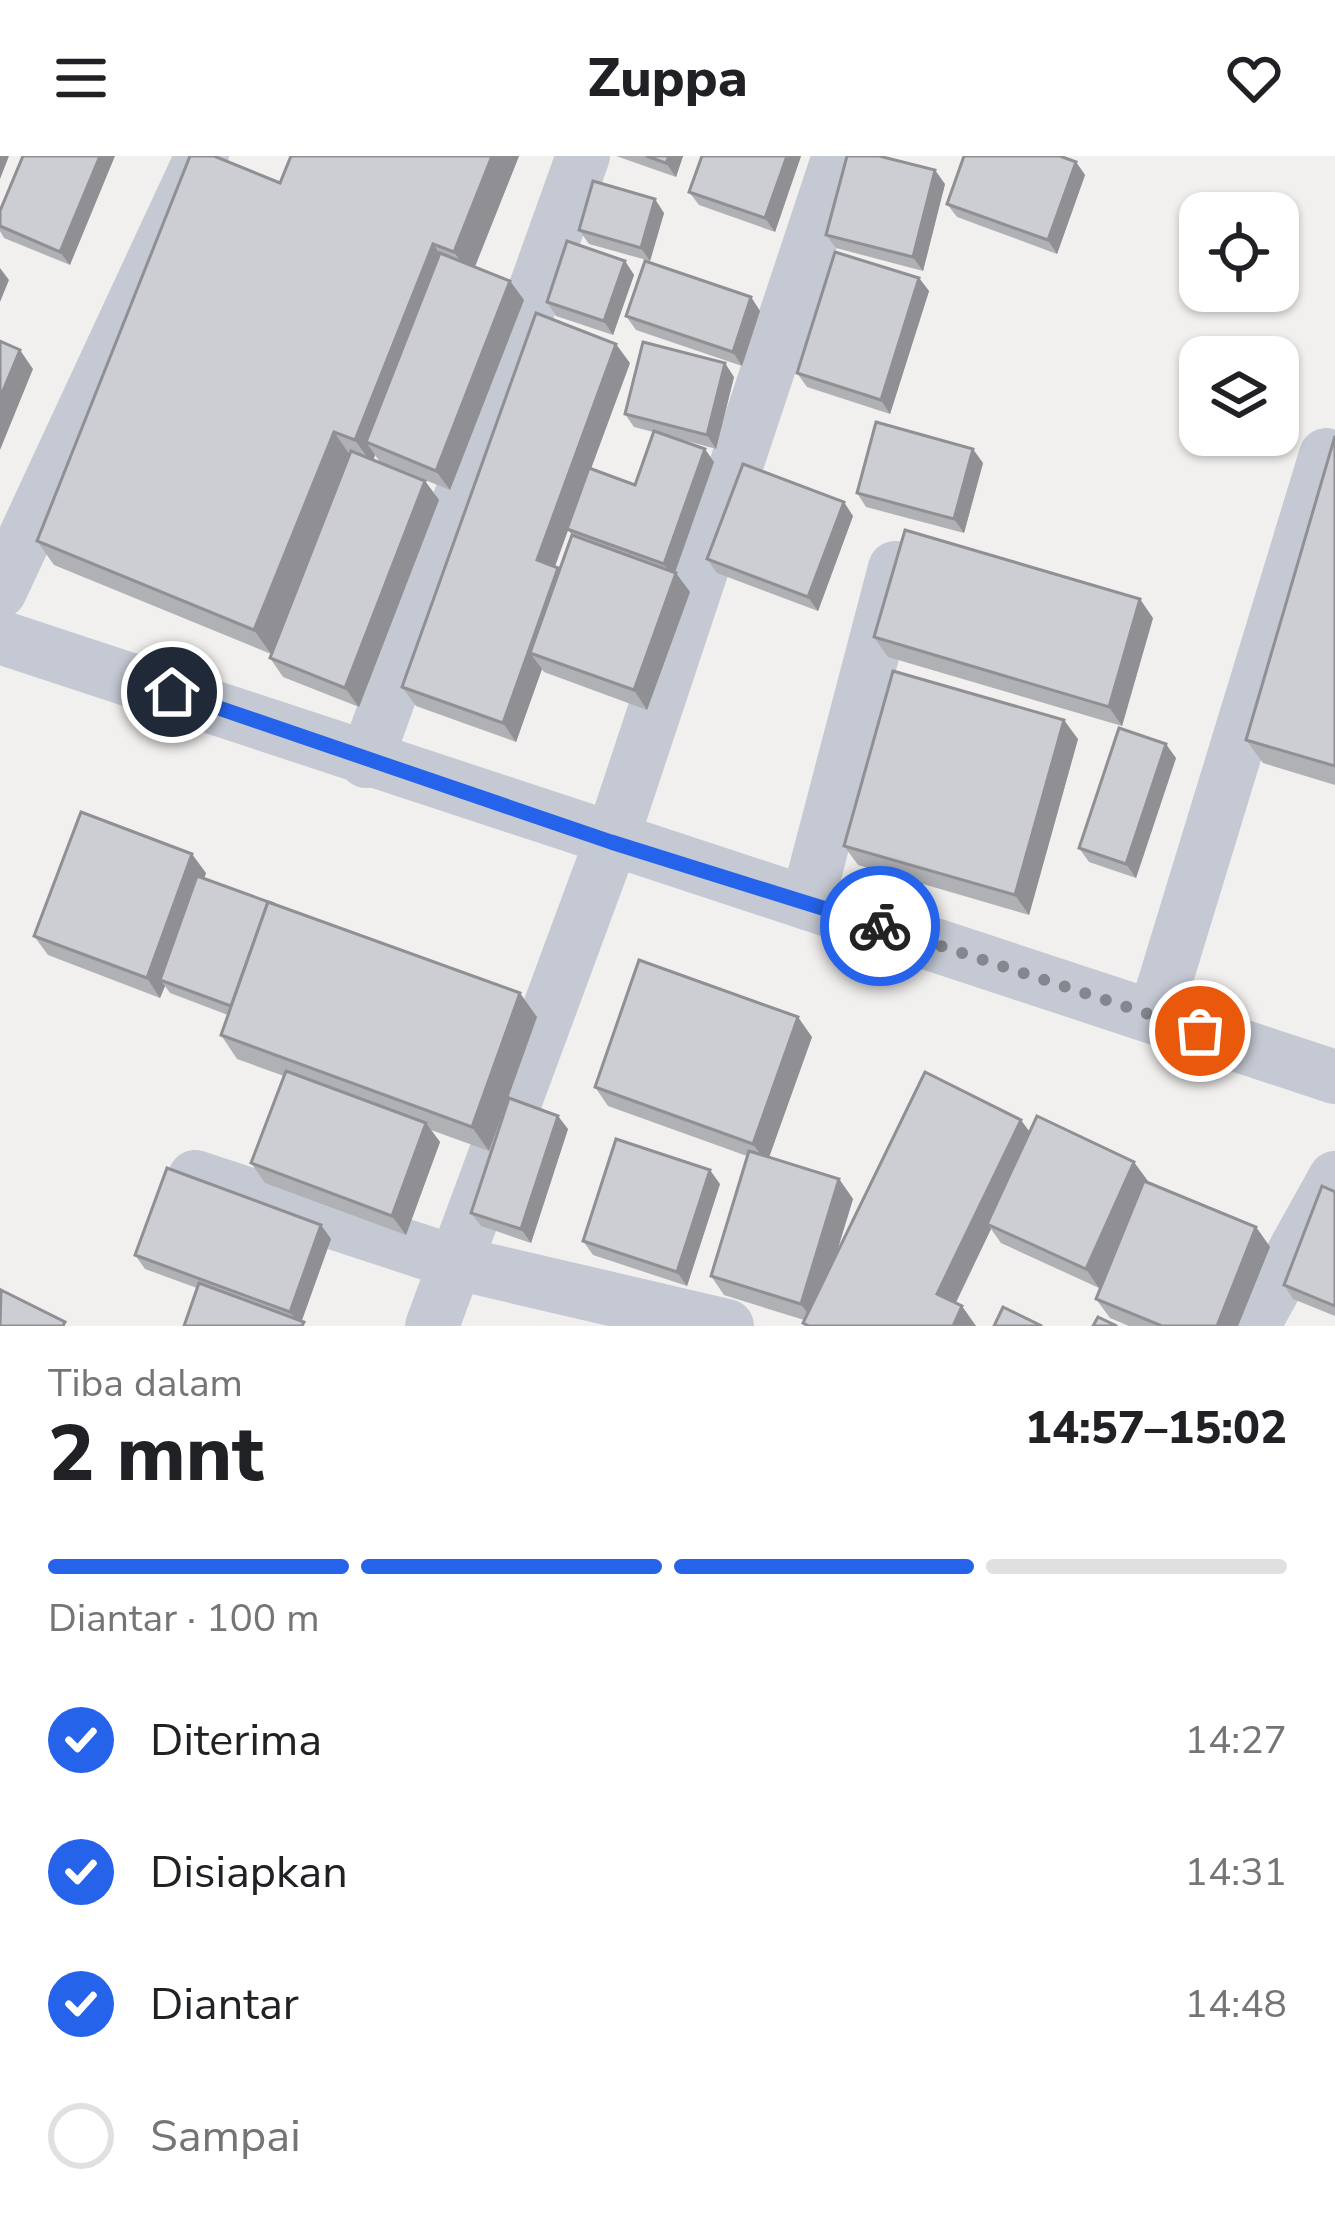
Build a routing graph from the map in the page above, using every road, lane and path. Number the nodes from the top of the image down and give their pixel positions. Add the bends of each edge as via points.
1 (202, 156) edge
2 (583, 156) edge
3 (839, 156) edge
4 (1326, 455) edge
5 (904, 534) edge
6 (0, 591) edge
7 (0, 637) edge
8 (366, 760) junction
9 (611, 842) junction
10 (807, 903) junction
11 (1155, 1015) junction
12 (1335, 1077) edge
13 (195, 1177) edge
14 (1335, 1178) edge
15 (457, 1263) junction
16 (432, 1326) edge
17 (727, 1326) edge
18 (1253, 1326) edge

1 - 6 street
2 - 8 street
3 - 9 street
4 - 11 street
5 - 10 street
7 - 8 street
8 - 9 street
9 - 10 street
9 - 15 street
10 - 11 street
11 - 12 street
13 - 15 street
14 - 18 street
15 - 16 street
15 - 17 street

